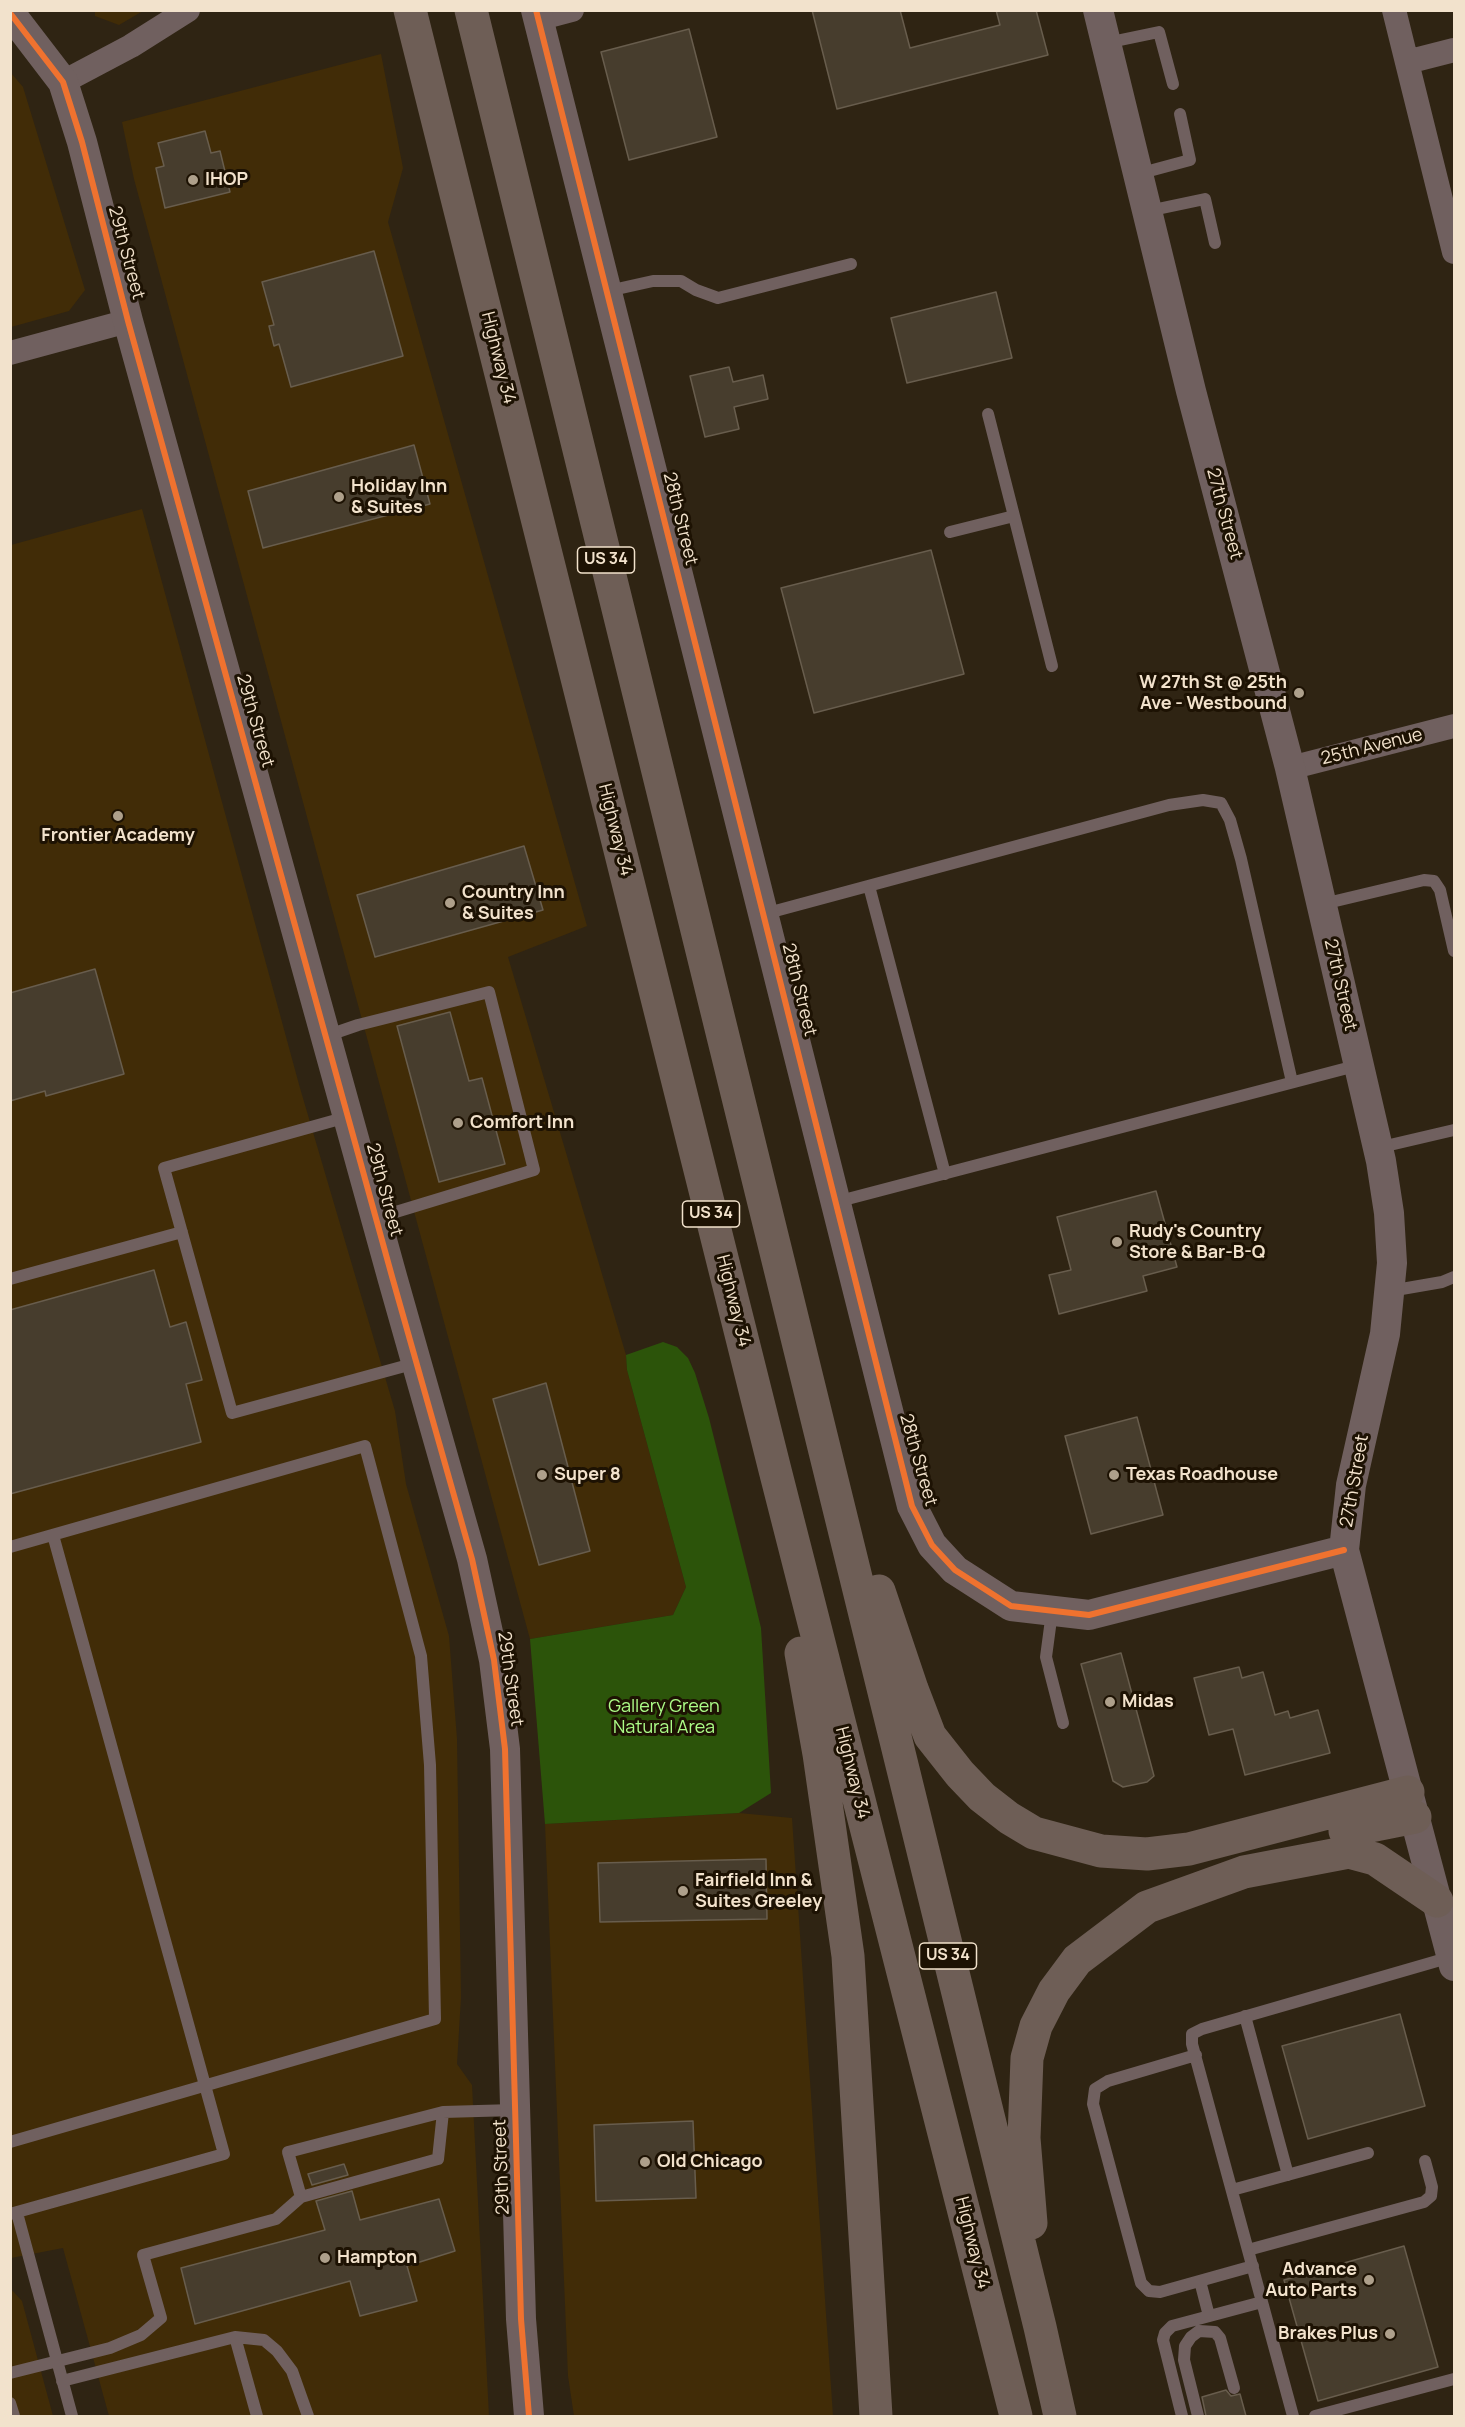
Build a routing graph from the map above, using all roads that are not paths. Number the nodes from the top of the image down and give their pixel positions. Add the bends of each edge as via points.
1 (188, 10) edge
2 (410, 10) edge
3 (471, 10) edge
4 (572, 10) edge
5 (1098, 10) edge
6 (1394, 10) edge
7 (10, 13) edge
8 (537, 15) edge
9 (1105, 43) junction
10 (1455, 50) edge
11 (1407, 62) junction
12 (63, 82) junction
13 (1173, 84) dead end
14 (1180, 114) dead end
15 (1137, 174) junction
16 (1146, 211) junction
17 (1215, 243) dead end
18 (1455, 252) edge
19 (851, 264) dead end
20 (607, 291) junction
21 (128, 321) junction
22 (10, 353) edge
23 (988, 414) dead end
24 (1014, 516) junction
25 (950, 532) dead end
26 (1053, 666) dead end
27 (1455, 726) edge
28 (1290, 768) junction
29 (869, 886) junction
30 (1321, 905) junction
31 (764, 914) junction
32 (1455, 951) edge
33 (326, 1036) junction
34 (1359, 1065) junction
35 (1292, 1083) junction
36 (348, 1117) junction
37 (1455, 1130) edge
38 (1377, 1148) junction
39 (945, 1173) junction
40 (836, 1202) junction
41 (376, 1218) junction
42 (182, 1232) junction
43 (1455, 1277) edge
44 (10, 1280) edge
45 (1389, 1292) junction
46 (416, 1363) junction
47 (774, 1470) junction
48 (835, 1495) junction
49 (53, 1535) junction
50 (10, 1547) edge
51 (1344, 1550) junction
52 (1052, 1611) junction
53 (1063, 1723) dead end
54 (1411, 1804) junction
55 (1244, 1872) junction
56 (1437, 1901) junction
57 (1453, 1961) edge
58 (1245, 2016) junction
59 (1196, 2055) junction
60 (206, 2087) junction
61 (515, 2110) junction
62 (443, 2112) junction
63 (10, 2142) edge
64 (1368, 2153) dead end
65 (1425, 2161) dead end
66 (1288, 2175) junction
67 (1232, 2190) junction
68 (301, 2197) junction
69 (14, 2214) edge
70 (1248, 2250) junction
71 (1253, 2266) junction
72 (1200, 2281) junction
73 (1262, 2302) junction
74 (1209, 2316) junction
75 (1040, 2327) junction
76 (235, 2337) junction
77 (57, 2361) junction
78 (10, 2373) edge
79 (1455, 2379) edge
80 (62, 2381) junction
81 (1234, 2388) dead end
82 (10, 2403) edge
83 (14, 2416) edge
84 (72, 2416) edge
85 (257, 2416) edge
86 (308, 2416) edge
87 (529, 2416) edge
88 (876, 2416) edge
89 (1016, 2416) edge
90 (1060, 2416) edge
91 (1182, 2416) edge
92 (1197, 2416) edge
93 (1293, 2416) edge
94 (1315, 2416) edge

1 - 12 street
2 - 47 highway, Highway 34 / US 34
3 - 48 highway, US 34
4 - 8 street
5 - 9 street, 27th Street
6 - 11 street
7 - 12 street, 29th Street
8 - 20 street, 28th Street
9 - 13 lane via 1160,32
9 - 15 street, 27th Street
10 - 11 street
11 - 18 street
12 - 21 street, 29th Street
14 - 15 lane via 1190,160
15 - 16 street, 27th Street
16 - 17 lane via 1205,199
16 - 28 street, 27th Street
19 - 20 lane via 718,297 681,281 653,281
20 - 31 street, 28th Street
21 - 22 street
21 - 33 street, 29th Street
23 - 24 lane
24 - 25 lane
24 - 26 lane
27 - 28 street, 25th Avenue
28 - 30 street, 27th Street
29 - 31 lane
29 - 35 lane via 1169,805 1203,800 1221,804 1230,820 1241,860
29 - 39 lane
30 - 32 lane via 1424,880 1434,881 1440,890
30 - 34 street, 27th Street
31 - 40 street, 28th Street
33 - 36 street, 29th Street
33 - 41 lane via 489,992 534,1170
34 - 35 lane
34 - 38 street, 27th Street
35 - 39 lane
36 - 41 street, 29th Street
36 - 42 lane via 164,1168
37 - 38 lane
38 - 45 street, 27th Street via 1389,1213
39 - 40 lane
40 - 52 street, 28th Street via 912,1506 932,1545 955,1570 1011,1606
41 - 46 street, 29th Street
42 - 44 lane
42 - 46 lane via 232,1413
43 - 45 lane
45 - 51 street, 27th Street via 1385,1334 1352,1485
46 - 61 street, 29th Street via 472,1559 494,1660 505,1749
47 - 88 highway via 784,1559 819,1754 848,1956
47 - 89 highway, Highway 34 / US 34
48 - 54 highway via 864,1540 886,1615 930,1736 982,1797 1034,1833 1101,1851 1147,1854
48 - 75 highway, US 34
49 - 50 lane
49 - 60 lane
49 - 60 lane via 365,1446 421,1656 430,1765 435,2019
51 - 52 street, 28th Street via 1089,1615
51 - 54 street, 27th Street
52 - 53 lane via 1046,1657
54 - 55 highway via 1279,1852
54 - 56 street, 27th Street
55 - 56 highway via 1348,1852 1362,1854 1396,1871
55 - 75 highway via 1147,1907 1077,1959 1036,2026 1027,2058 1024,2138
56 - 57 street, 27th Street
57 - 58 lane
58 - 59 lane via 1192,2034
58 - 66 lane
59 - 67 lane
59 - 72 lane via 1107,2081 1095,2089 1093,2104 1141,2283 1149,2291 1160,2292
60 - 63 lane
60 - 69 lane via 224,2154
61 - 62 lane
61 - 87 street, 29th Street via 521,2319
62 - 68 lane via 438,2159
62 - 68 lane via 288,2152
64 - 66 lane
65 - 70 lane via 1432,2187 1431,2196 1424,2202
66 - 67 lane
67 - 70 lane
68 - 77 lane via 276,2219 143,2255 161,2318 141,2335 110,2349
69 - 77 lane
70 - 71 lane
71 - 72 lane
71 - 73 lane
72 - 74 lane
73 - 74 lane
73 - 93 lane
74 - 91 lane via 1172,2326 1163,2340
75 - 90 highway, US 34
76 - 80 lane
76 - 85 lane
76 - 86 lane via 264,2340 277,2351 292,2371
77 - 78 lane
77 - 80 lane
79 - 94 lane
80 - 84 lane
81 - 92 lane via 1220,2338 1215,2332 1199,2331 1185,2346 1184,2360
82 - 83 lane

